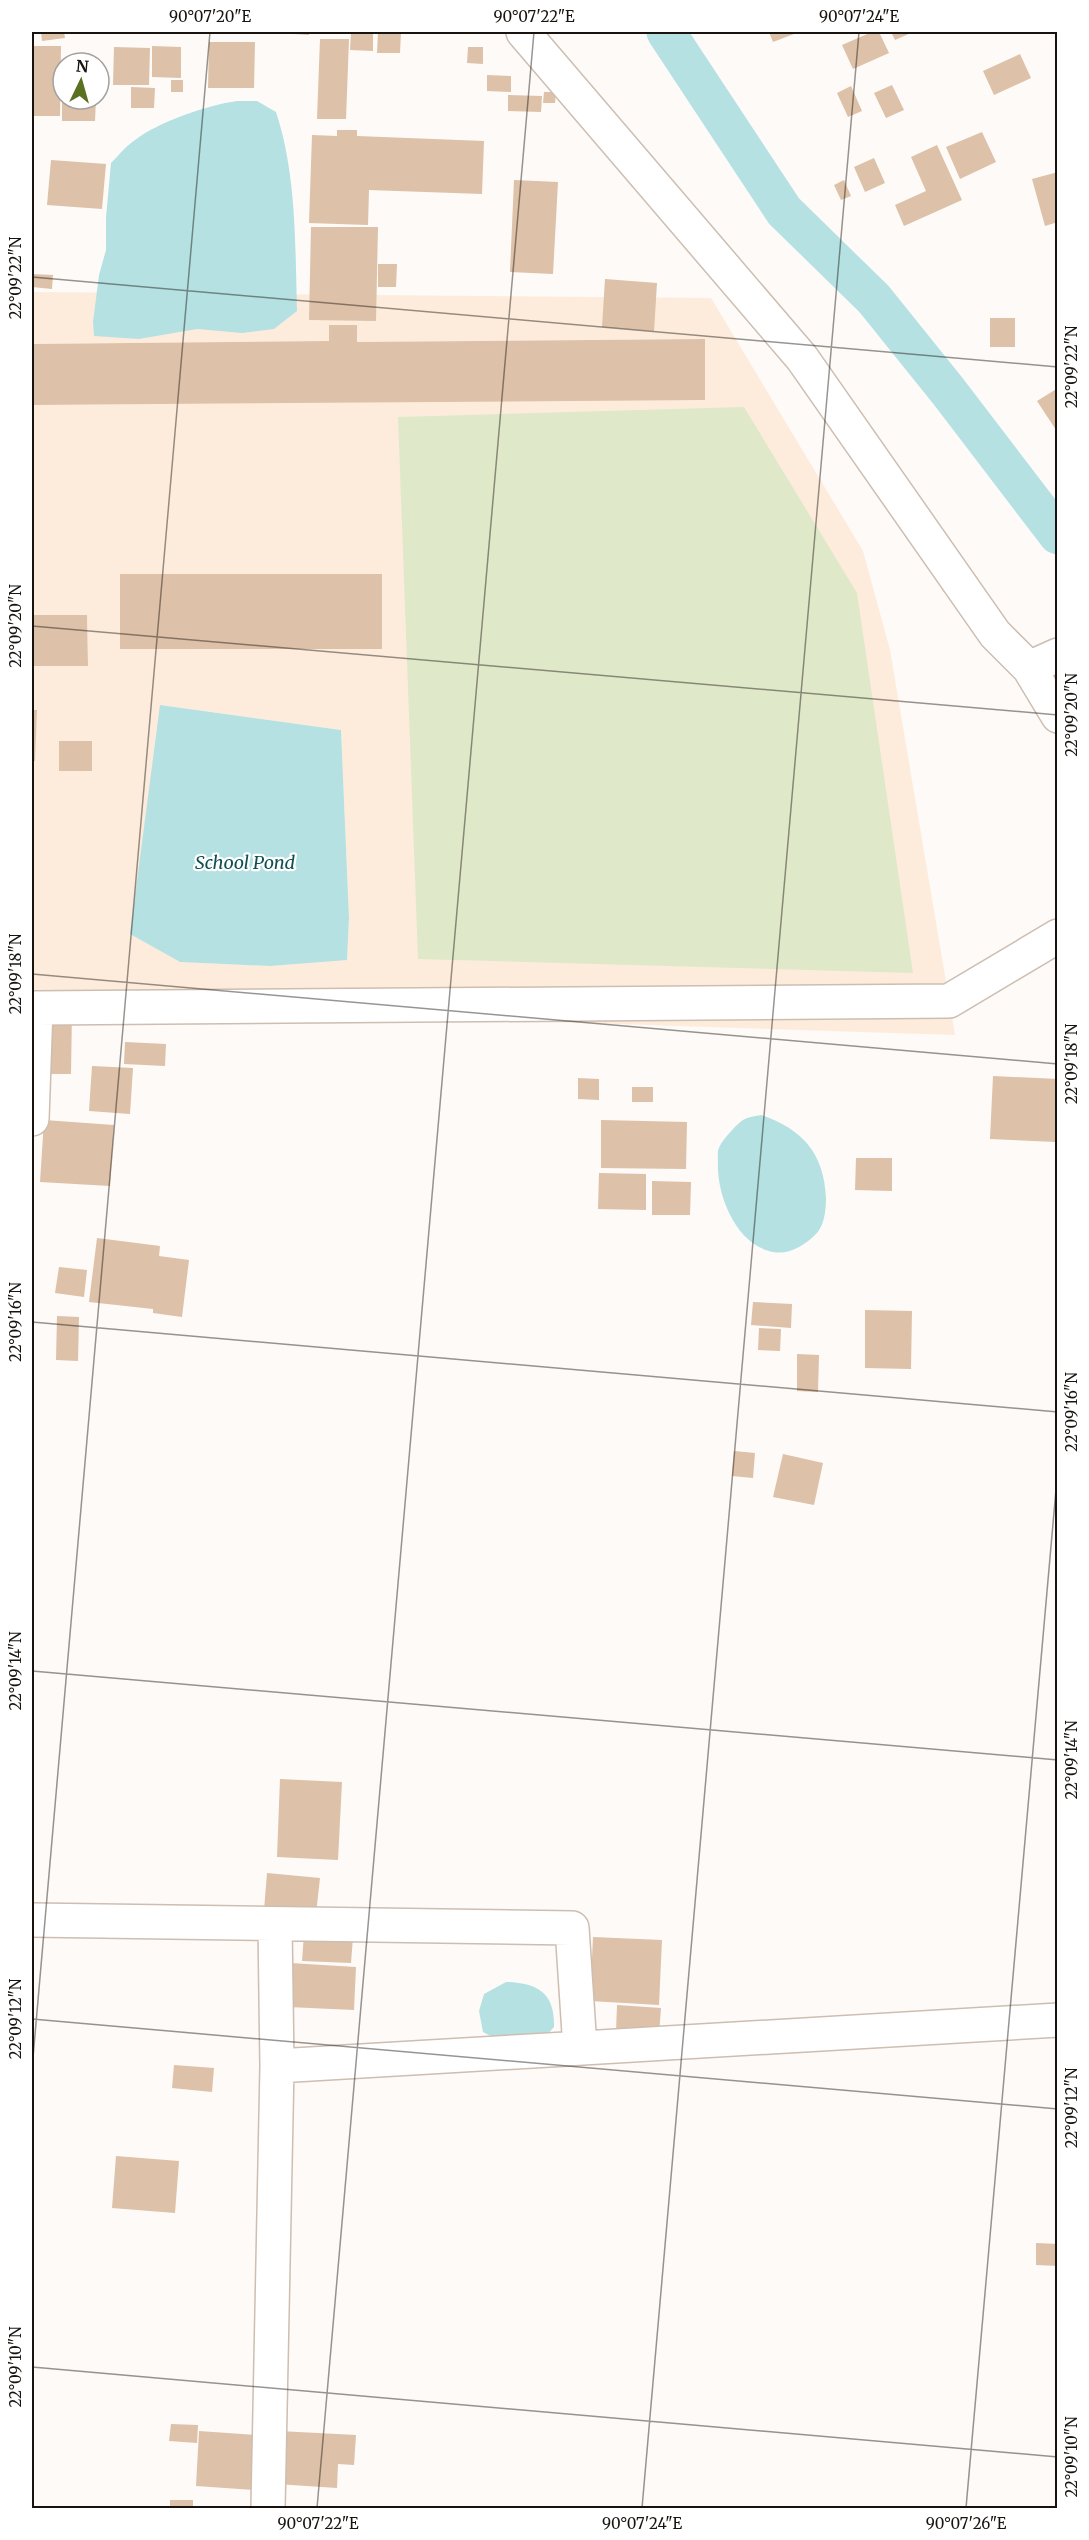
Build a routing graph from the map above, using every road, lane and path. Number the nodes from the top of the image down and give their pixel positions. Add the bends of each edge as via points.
1 (523, 32) edge
2 (1043, 661) edge
3 (1058, 716) edge
4 (1058, 936) edge
5 (34, 1008) edge
6 (32, 1119) edge
7 (32, 1920) edge
8 (275, 1925) junction
9 (1058, 2020) edge
10 (580, 2048) junction
11 (277, 2066) junction
12 (268, 2508) edge

1 - 2 street via 802,358 996,634
2 - 3 street
4 - 5 street via 949,1001
5 - 6 street
7 - 8 street
8 - 10 street via 572,1928
8 - 11 street
9 - 10 street
10 - 11 street
11 - 12 street

